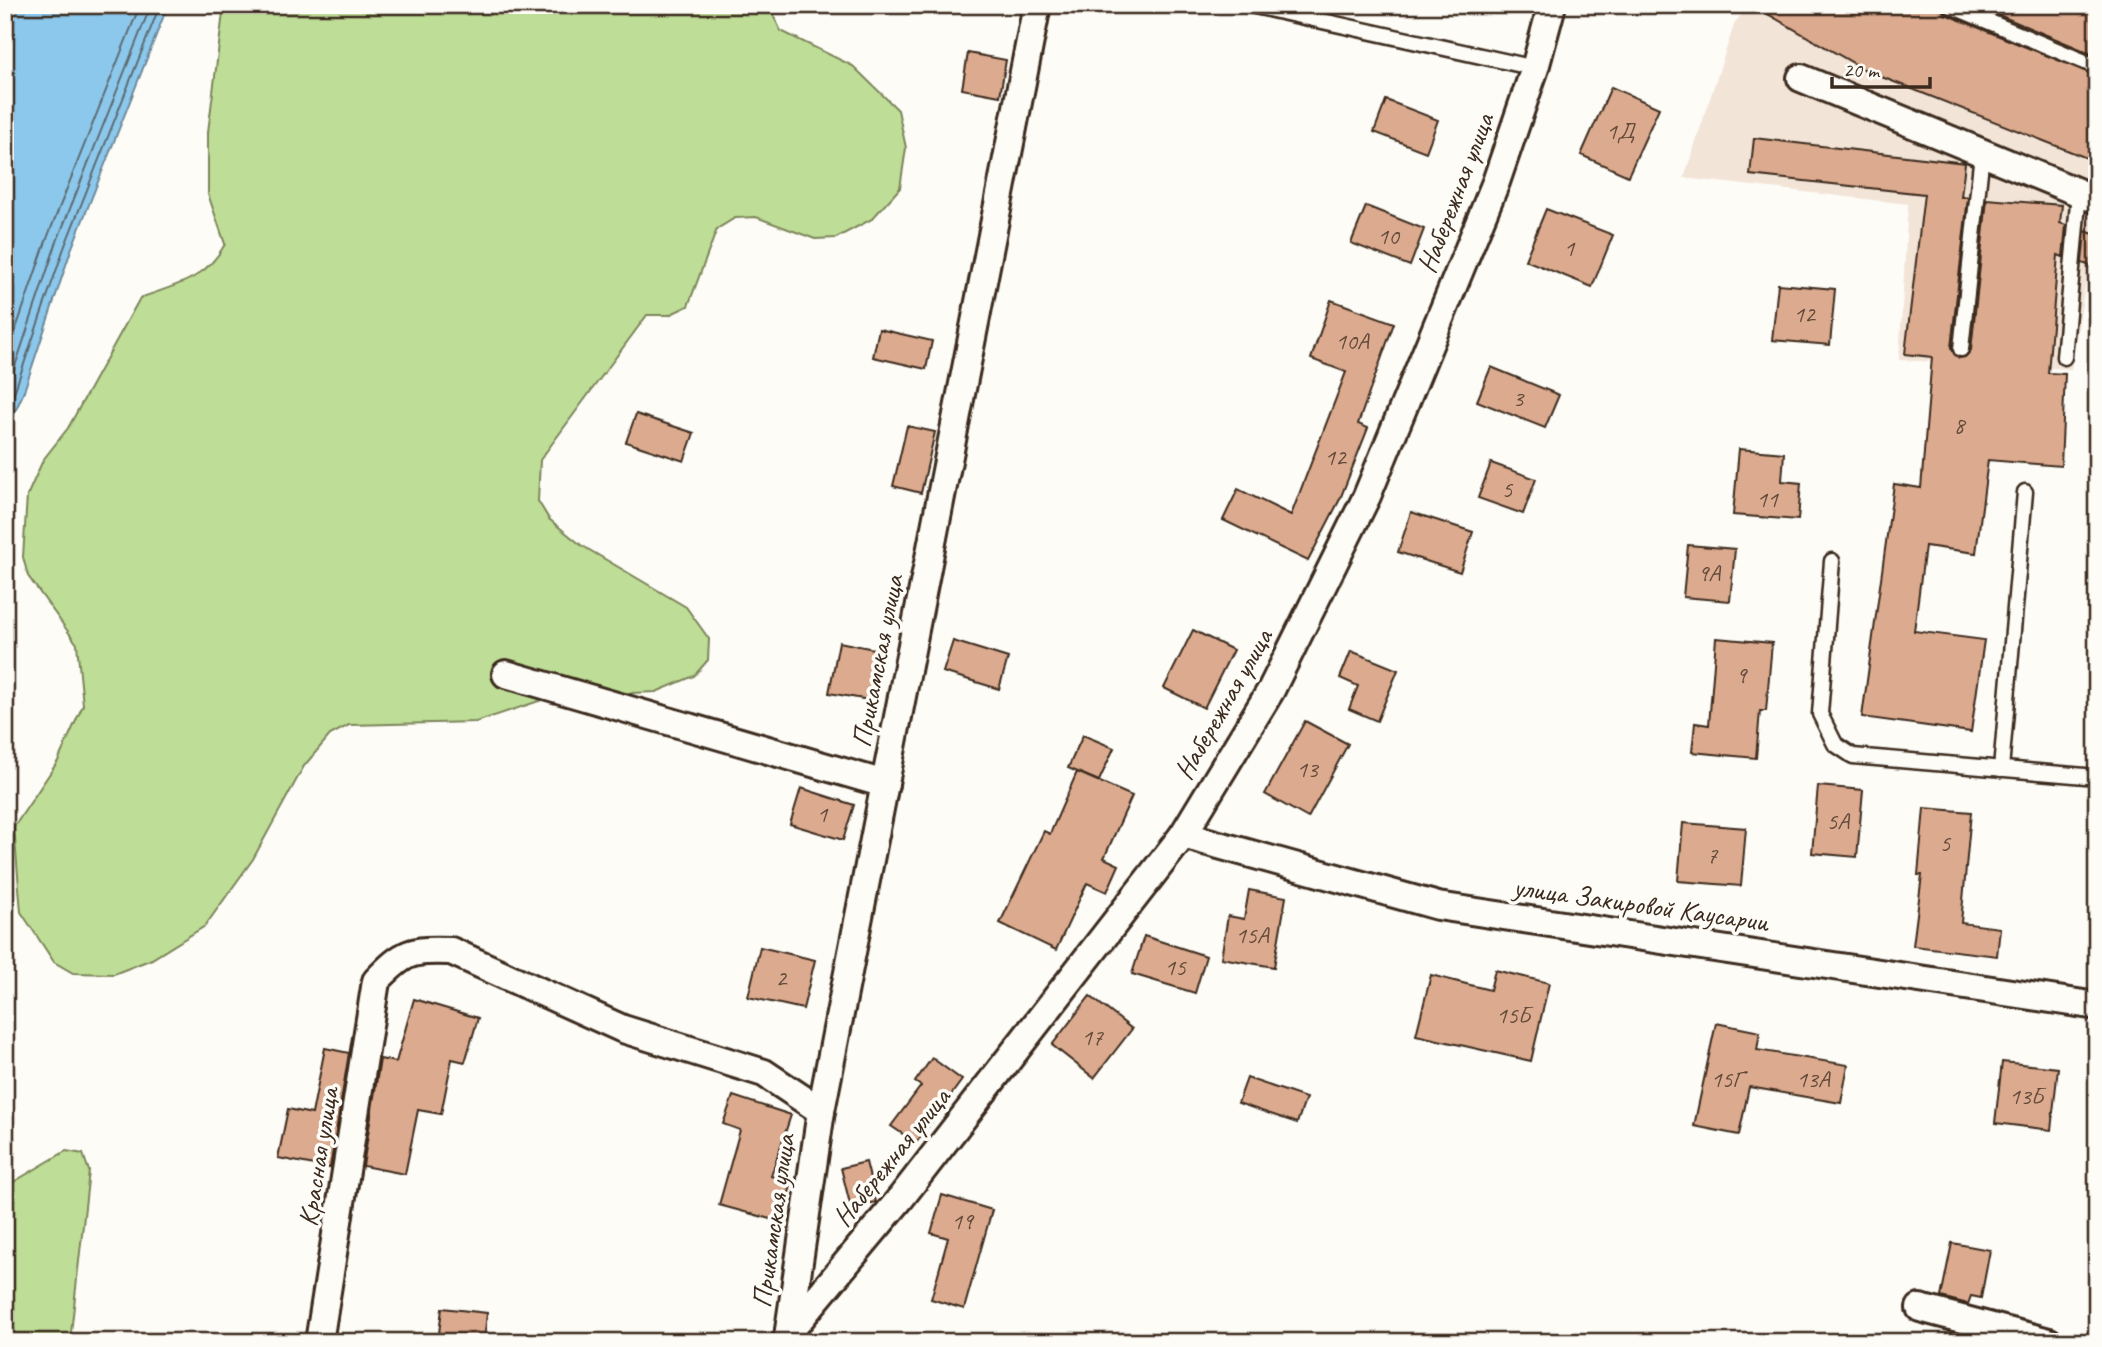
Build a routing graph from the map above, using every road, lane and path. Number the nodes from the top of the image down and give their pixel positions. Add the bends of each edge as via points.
1 (1037, 5) edge
2 (1250, 5) edge
3 (1552, 5) edge
4 (1948, 5) edge
5 (2097, 67) edge
6 (1535, 68) junction
7 (1801, 78) dead end
8 (1982, 153) junction
9 (2088, 196) edge
10 (1961, 349) dead end
11 (2064, 357) dead end
12 (2025, 492) dead end
13 (1832, 561) dead end
14 (506, 674) dead end
15 (2001, 769) junction
16 (2097, 777) edge
17 (884, 784) junction
18 (1183, 835) junction
19 (2097, 1006) edge
20 (821, 1111) junction
21 (1920, 1308) dead end
22 (788, 1337) edge
23 (319, 1342) edge
24 (2049, 1342) edge

1 - 17 street, Прикамская улица
2 - 6 lane
3 - 6 street, Набережная улица
4 - 5 lane
6 - 18 street, Набережная улица via 1496,182 1367,496 1271,690
7 - 8 street
8 - 9 street
8 - 10 lane
9 - 11 lane
12 - 15 lane
13 - 15 lane via 1820,714 1835,744 1853,756
14 - 17 street
15 - 16 lane
17 - 20 street, Прикамская улица
18 - 19 street, улица Закировой Каусарии via 1438,906
18 - 22 street, Набережная улица
20 - 22 street, Прикамская улица
20 - 23 street, Красная улица via 764,1073 623,1029 451,951 400,957 376,981
21 - 24 street

